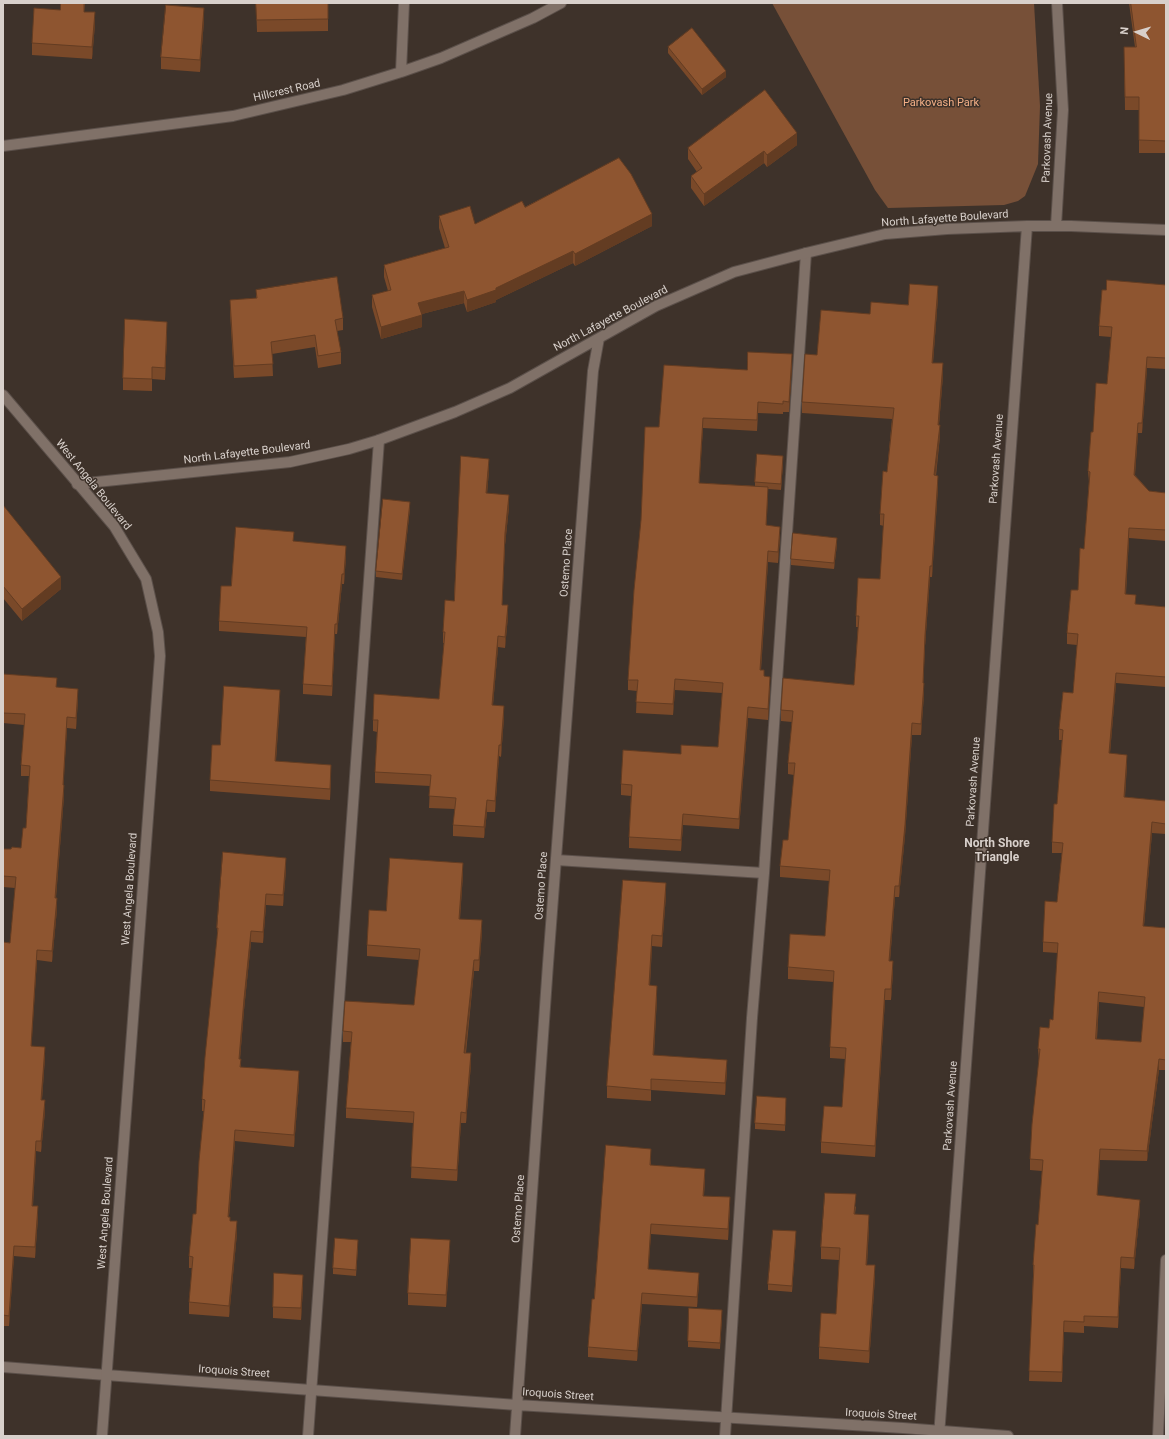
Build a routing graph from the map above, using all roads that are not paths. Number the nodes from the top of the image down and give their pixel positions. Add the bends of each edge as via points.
1 (404, 3) edge
2 (561, 3) edge
3 (1056, 3) edge
4 (401, 72) junction
5 (3, 146) edge
6 (1026, 226) junction
7 (1056, 226) junction
8 (1166, 230) edge
9 (806, 252) junction
10 (599, 338) junction
11 (3, 395) edge
12 (379, 440) junction
13 (77, 484) junction
14 (556, 860) junction
15 (764, 873) junction
16 (1166, 1260) edge
17 (3, 1367) edge
18 (106, 1375) junction
19 (311, 1389) junction
20 (517, 1405) junction
21 (727, 1418) junction
22 (939, 1433) edge
23 (102, 1436) edge
24 (308, 1436) edge
25 (515, 1436) edge
26 (725, 1436) edge
27 (1008, 1436) edge
28 (1158, 1436) edge

1 - 4 street
2 - 4 street, Hillcrest Road via 441,58
3 - 7 street, Parkovash Avenue via 1063,110
4 - 5 street, Hillcrest Road via 344,90 233,116
6 - 7 street, North Lafayette Boulevard
6 - 9 street, North Lafayette Boulevard via 885,234
6 - 22 street, Parkovash Avenue
7 - 8 street, North Lafayette Boulevard
9 - 10 street, North Lafayette Boulevard via 734,272 656,306
9 - 15 street
10 - 12 street, North Lafayette Boulevard via 510,388 455,412
10 - 14 street, Ostemo Place via 593,371
11 - 13 street, West Angela Boulevard
12 - 13 street, North Lafayette Boulevard via 290,462
12 - 19 street
13 - 18 street, West Angela Boulevard via 114,526 146,579 158,632 160,656
14 - 15 street
14 - 20 street, Ostemo Place
15 - 21 street via 752,1018
16 - 28 street
17 - 18 street, Iroquois Street
18 - 19 street, Iroquois Street
18 - 23 street, West Angela Boulevard
19 - 20 street, Iroquois Street
19 - 24 street
20 - 21 street, Iroquois Street
20 - 25 street, Ostemo Place
21 - 22 street, Iroquois Street
21 - 26 street
22 - 27 street, Iroquois Street

